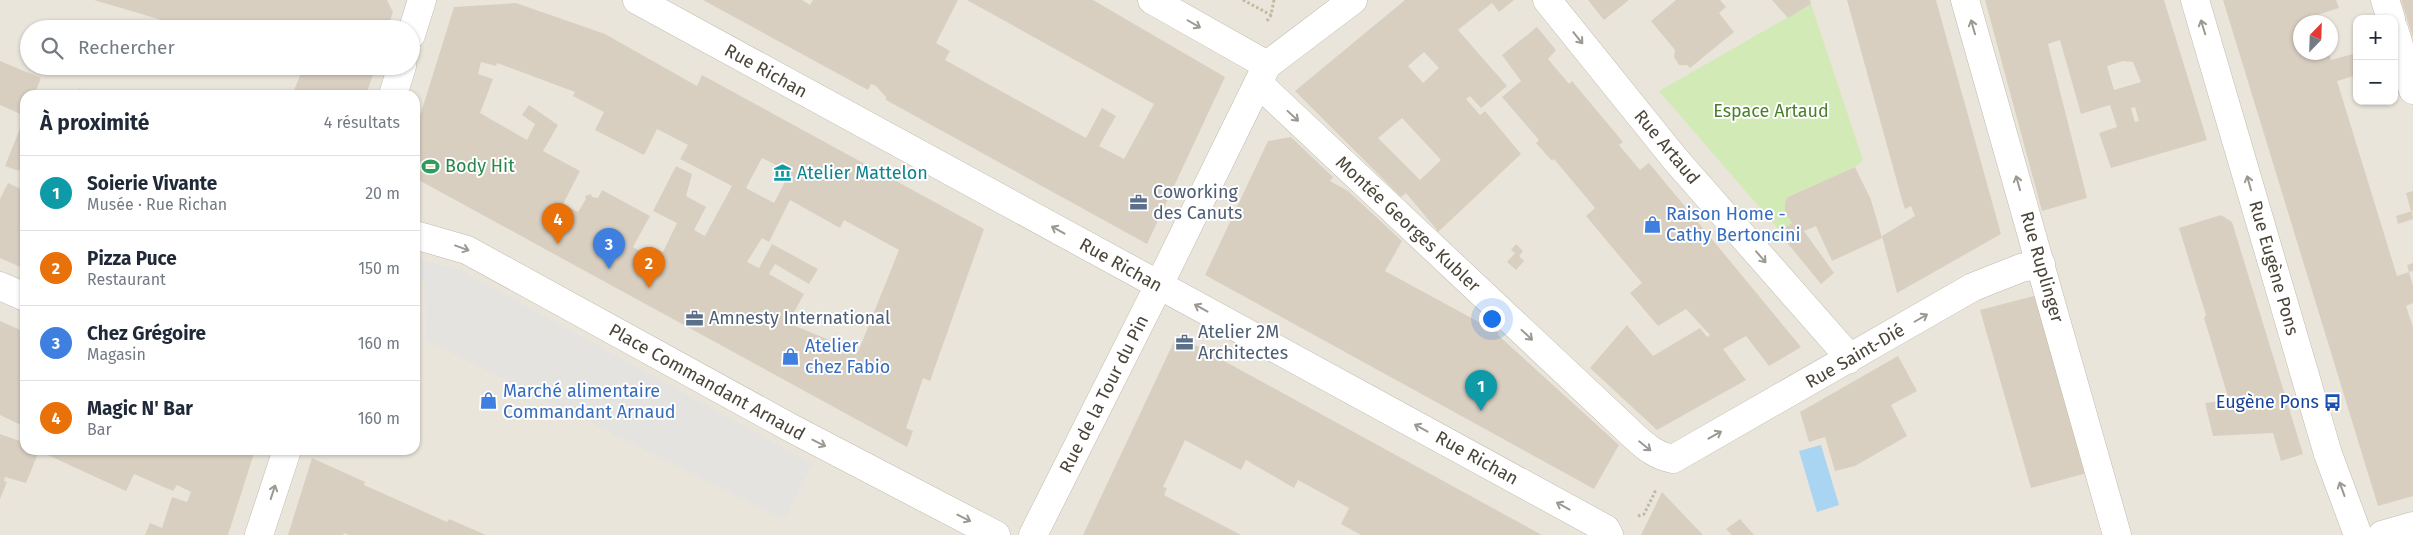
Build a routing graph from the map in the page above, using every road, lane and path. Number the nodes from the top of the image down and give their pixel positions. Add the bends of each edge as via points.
1 (422, 0) edge
2 (637, 0) edge
3 (1152, 0) edge
4 (1244, 0) edge
5 (1353, 0) edge
6 (1547, 0) edge
7 (1965, 0) edge
8 (2195, 0) edge
9 (2385, 0) edge
10 (1271, 15) dead end
11 (2390, 15) edge
12 (416, 20) edge
13 (2398, 42) edge
14 (1262, 74) junction
15 (399, 75) edge
16 (395, 90) edge
17 (2413, 90) edge
18 (420, 236) edge
19 (2041, 264) junction
20 (0, 286) edge
21 (1159, 286) junction
22 (20, 295) edge
23 (1848, 360) junction
24 (285, 455) edge
25 (1673, 459) joint
26 (2413, 526) edge
27 (1608, 532) edge
28 (260, 535) edge
29 (996, 535) edge
30 (1033, 535) edge
31 (2116, 535) edge
32 (2358, 535) edge
33 (2382, 535) edge

1 - 12 street
21 -> 2 street, Rue Richan
3 -> 14 street, Montée Georges Kubler
4 - 10 path
5 - 14 street
6 -> 23 street, Rue Artaud via 1675,159 1842,349
19 -> 7 street, Rue Ruplinger
32 -> 8 street, Rue Eugène Pons via 2328,454
9 - 11 street
13 - 17 street
14 - 21 street, Rue de la Tour du Pin
14 -> 25 street, Montée Georges Kubler via 1648,449
15 - 16 street
18 -> 29 street, Place Commandant Arnaud via 467,250 782,424
23 -> 19 street, Rue Saint-Dié via 1973,287 2021,268
19 - 31 street, Rue Ruplinger
20 - 22 street
27 -> 21 street, Rue Richan
21 - 30 street, Rue de la Tour du Pin
25 -> 23 street, Rue Saint-Dié
28 -> 24 street
26 - 33 street

